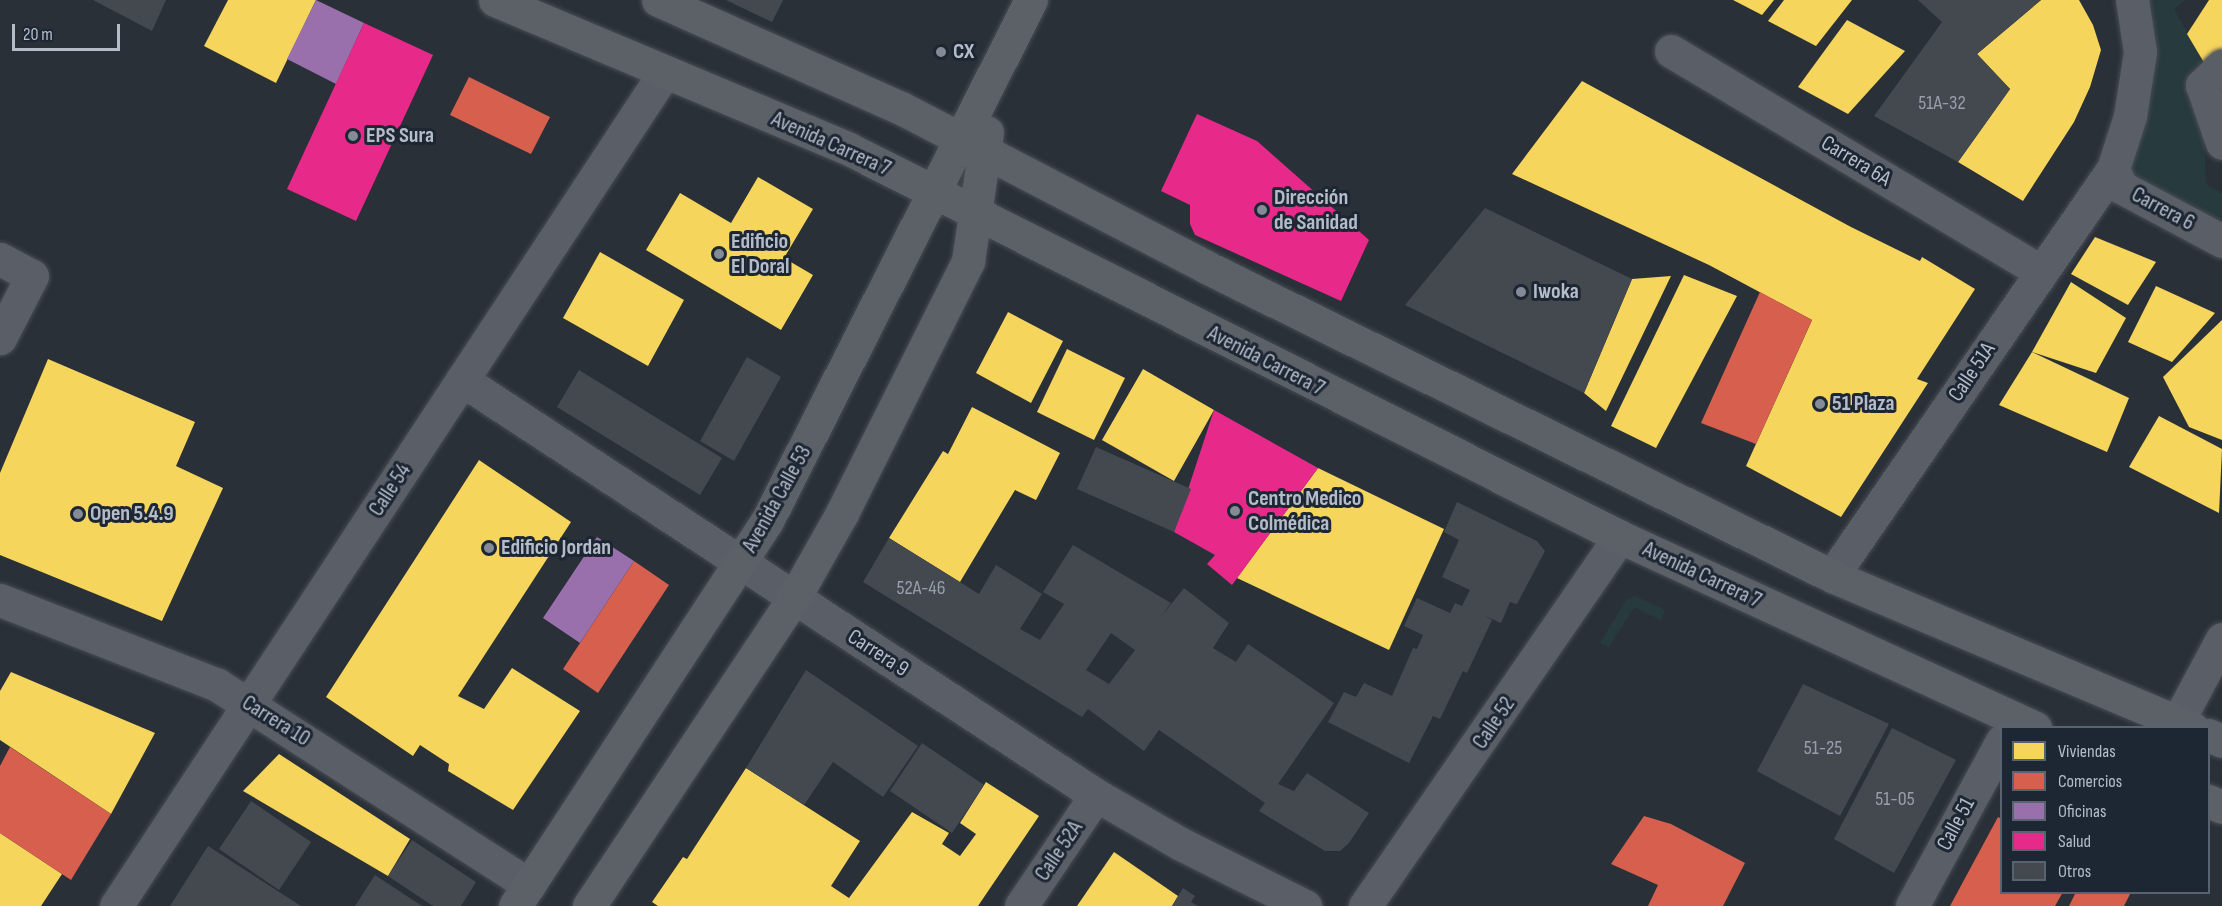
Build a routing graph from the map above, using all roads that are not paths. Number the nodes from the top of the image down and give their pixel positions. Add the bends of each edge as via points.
1 (495, 0) edge
2 (658, 0) edge
3 (1031, 0) edge
4 (2132, 0) edge
5 (1671, 51) dead end
6 (664, 74) junction
7 (2212, 76) edge
8 (2222, 142) edge
9 (972, 145) junction
10 (2113, 169) junction
11 (933, 192) junction
12 (975, 213) junction
13 (2222, 241) edge
14 (0, 259) edge
15 (2041, 272) junction
16 (0, 338) edge
17 (462, 380) junction
18 (1620, 537) junction
19 (741, 564) junction
20 (1832, 576) junction
21 (794, 598) junction
22 (0, 600) edge
23 (2222, 639) edge
24 (250, 703) junction
25 (2185, 724) edge
26 (2009, 726) edge
27 (2000, 755) edge
28 (1096, 795) junction
29 (522, 895) edge
30 (116, 906) edge
31 (589, 906) edge
32 (1021, 906) edge
33 (1305, 906) edge
34 (1365, 906) edge
35 (1912, 906) edge

1 - 6 main road, Avenida Carrera 7
2 - 9 main road via 857,87
3 - 9 main road, Avenida Calle 53 via 997,68
4 - 10 street, Calle 51A via 2140,52 2130,116
5 - 15 street, Carrera 6A
6 - 11 main road, Avenida Carrera 7 via 849,149
6 - 17 street, Calle 54
7 - 8 street
9 - 11 main road, Avenida Calle 53
9 - 12 main road, Avenida Calle 53
9 - 20 main road via 1227,278
10 - 13 street, Carrera 6 via 2121,187
10 - 15 street, Calle 51A
11 - 12 main road, Avenida Carrera 7
11 - 19 main road, Avenida Calle 53 via 800,459
12 - 18 main road, Avenida Carrera 7
12 - 21 main road, Avenida Calle 53 via 968,261 842,513
14 - 16 street via 32,276
15 - 20 street, Calle 51A
17 - 19 street, Carrera 9
17 - 24 street, Calle 54
18 - 26 main road, Avenida Carrera 7
18 - 34 street, Calle 52
19 - 21 street, Carrera 9
19 - 29 main road, Avenida Calle 53
20 - 25 main road
21 - 28 street, Carrera 9
21 - 31 main road, Avenida Calle 53
22 - 24 street, Carrera 10 via 174,666
23 - 25 street
24 - 29 street, Carrera 10
24 - 30 street, Calle 54
27 - 35 street, Calle 51
28 - 32 street, Calle 52A
28 - 33 street, Carrera 9 via 1191,850

